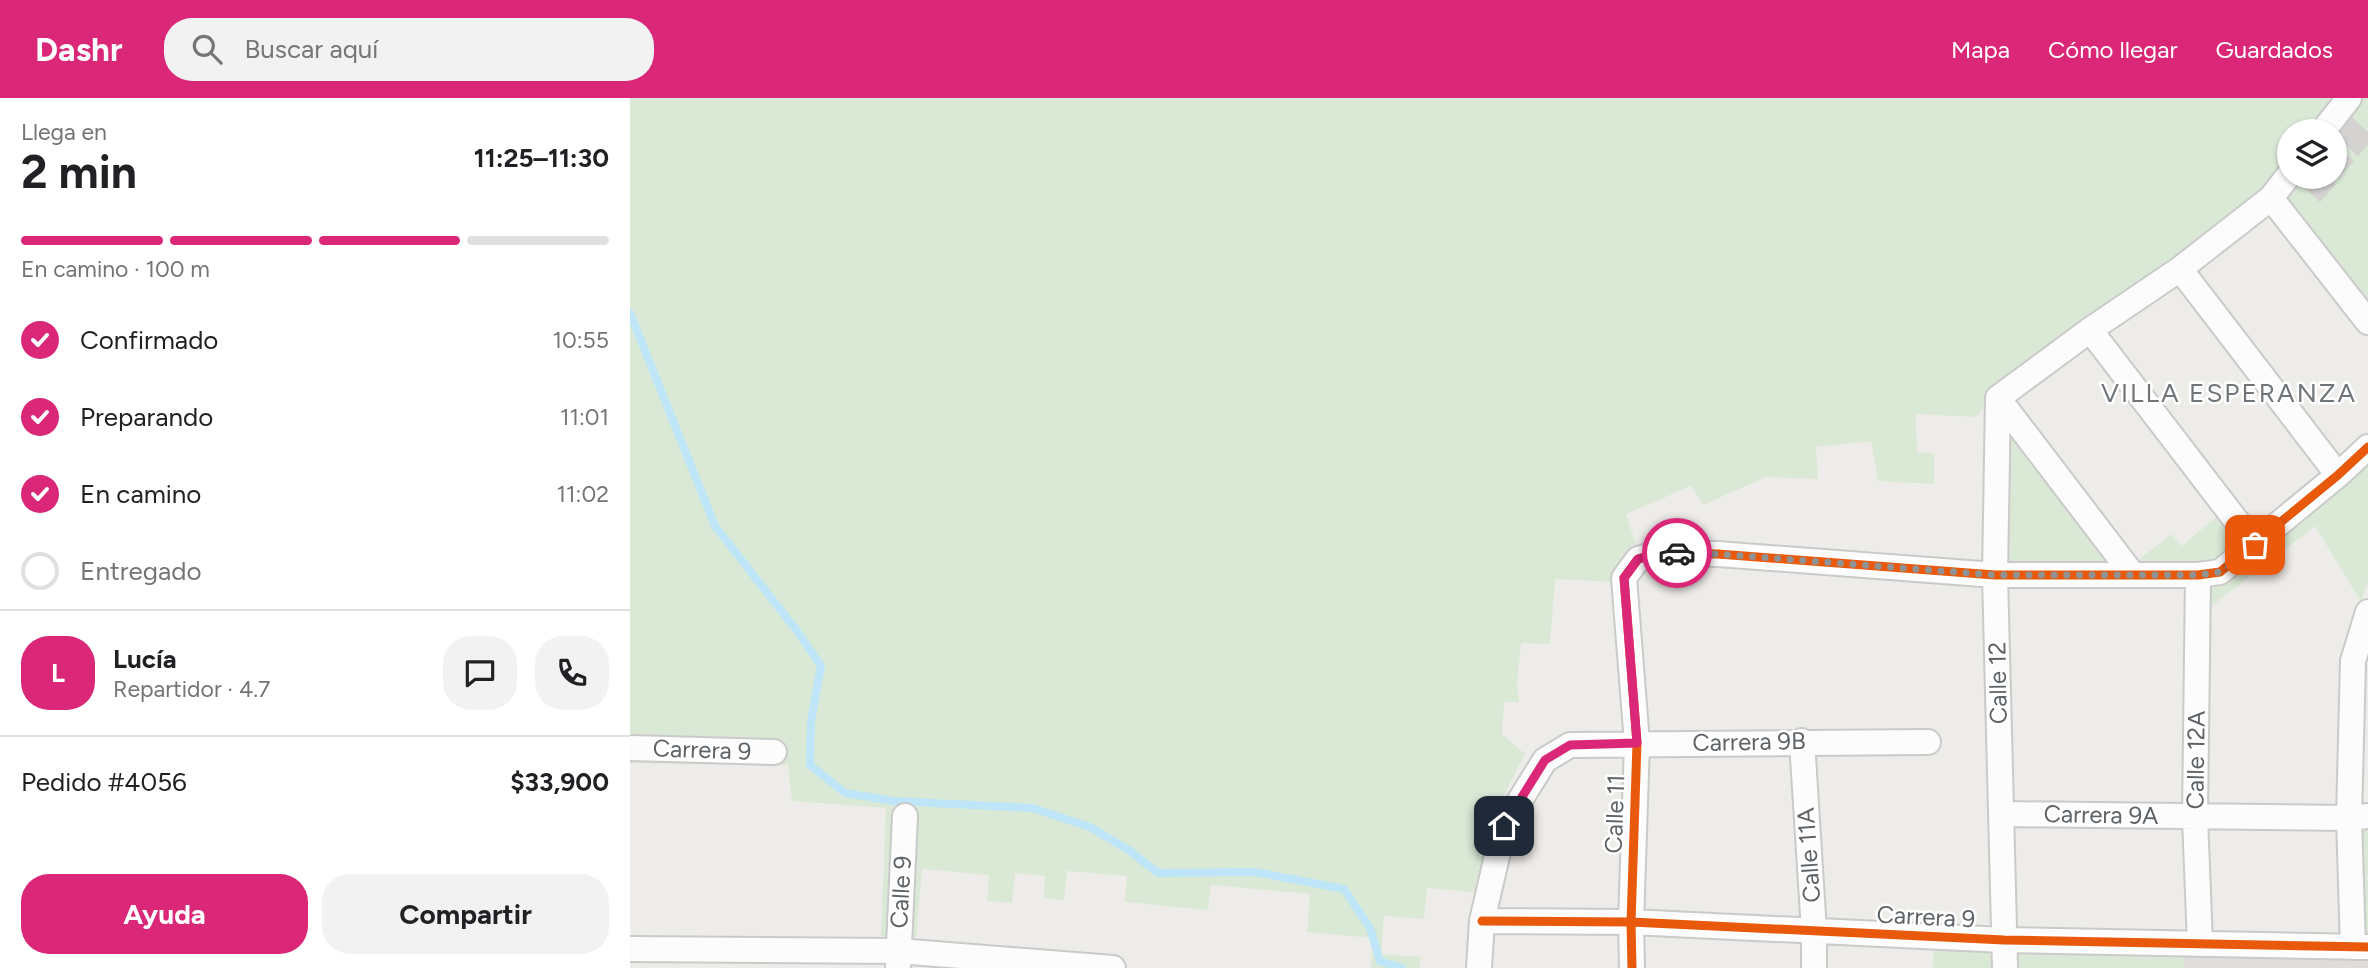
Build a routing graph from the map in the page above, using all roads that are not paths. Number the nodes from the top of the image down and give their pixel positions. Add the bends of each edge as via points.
1 (2349, 98) edge
2 (2332, 119) edge
3 (2279, 189) edge
4 (2272, 198) junction
5 (2180, 269) junction
6 (2368, 322) edge
7 (2090, 330) junction
8 (1998, 398) junction
9 (2368, 447) edge
10 (2338, 475) junction
11 (2255, 545) junction
12 (1995, 575) junction
13 (2133, 575) junction
14 (2198, 575) junction
15 (2368, 612) edge
16 (1802, 741) junction
17 (1928, 742) dead end
18 (1637, 743) junction
19 (630, 748) edge
20 (774, 752) dead end
21 (2001, 814) junction
22 (905, 816) dead end
23 (2195, 817) junction
24 (2358, 817) edge
25 (1482, 921) junction
26 (1631, 922) junction
27 (1814, 931) junction
28 (2004, 940) junction
29 (2200, 944) junction
30 (2360, 947) edge
31 (630, 949) edge
32 (898, 959) edge
33 (1113, 968) edge
34 (1479, 968) edge
35 (1632, 968) edge
36 (1814, 968) edge
37 (2005, 968) edge

1 - 2 street
3 - 4 street
4 - 5 street
4 - 6 street
5 - 7 street
5 - 10 street
7 - 8 street
7 - 11 street
8 - 12 street, Calle 12
8 - 13 street
9 - 10 street
10 - 11 street
11 - 14 street via 2220,572
12 - 13 street
12 - 18 street, Calle 11 via 1718,554 1659,553 1638,559 1624,578
12 - 21 street, Calle 12
13 - 14 street
14 - 23 street, Calle 12A
15 - 24 street via 2353,661
16 - 17 street, Carrera 9B
16 - 18 street, Carrera 9B
16 - 27 street, Calle 11A
18 - 25 street, Carrera 9B via 1570,745 1545,760 1504,826
18 - 26 street, Calle 11
19 - 20 street, Carrera 9
21 - 23 street, Carrera 9A
21 - 28 street, Calle 12
22 - 32 street, Calle 9
23 - 24 street, Carrera 9A
23 - 29 street, Calle 12A
24 - 30 street
25 - 26 street, Carrera 9
25 - 34 street
26 - 27 street, Carrera 9
26 - 35 street, Calle 11
27 - 28 street, Carrera 9
27 - 36 street, Calle 11A
28 - 29 street, Carrera 9
28 - 37 street, Calle 12
29 - 30 street, Carrera 9
31 - 32 street
32 - 33 street

